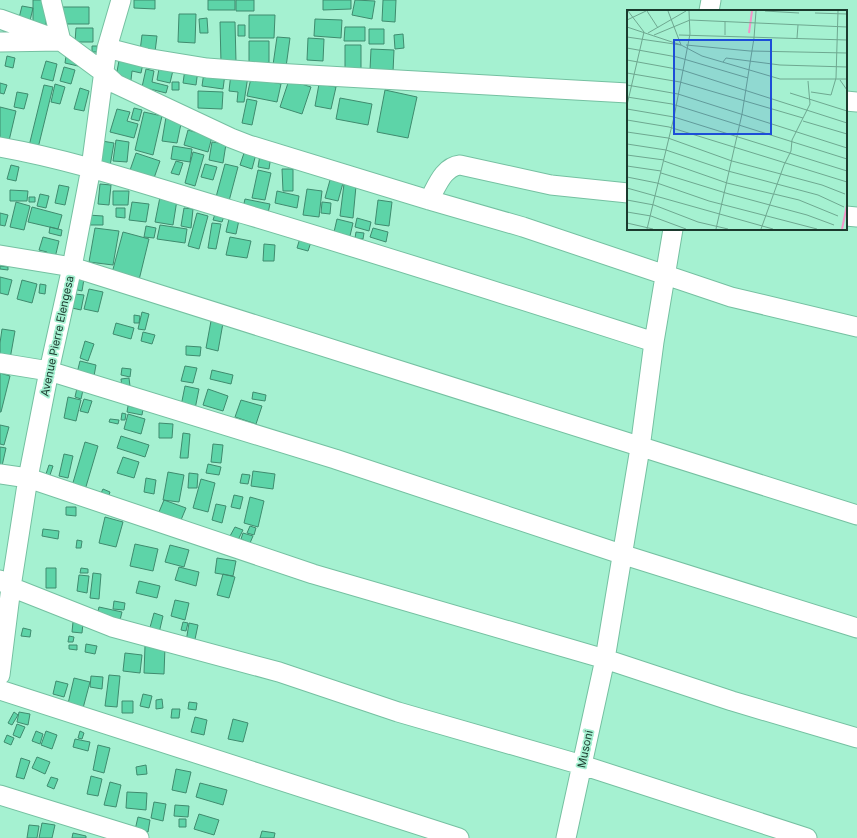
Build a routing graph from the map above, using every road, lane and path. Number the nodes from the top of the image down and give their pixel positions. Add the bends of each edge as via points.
1 (51, 0) edge
2 (121, 0) edge
3 (711, 0) edge
4 (709, 10) edge
5 (0, 19) edge
6 (61, 41) junction
7 (0, 42) edge
8 (107, 48) junction
9 (103, 72) junction
10 (627, 93) edge
11 (847, 101) edge
12 (857, 102) edge
13 (0, 147) edge
14 (91, 168) junction
15 (627, 193) edge
16 (429, 200) junction
17 (847, 216) edge
18 (857, 217) edge
19 (673, 230) edge
20 (0, 254) edge
21 (72, 267) junction
22 (665, 276) junction
23 (857, 327) edge
24 (654, 342) junction
25 (0, 363) edge
26 (49, 371) junction
27 (640, 448) junction
28 (0, 474) edge
29 (28, 478) junction
30 (857, 515) edge
31 (621, 554) junction
32 (6, 584) edge
33 (857, 628) edge
34 (605, 659) junction
35 (0, 674) edge
36 (0, 690) edge
37 (857, 738) edge
38 (582, 765) junction
39 (0, 795) edge
40 (139, 838) edge
41 (459, 838) edge
42 (566, 838) edge
43 (808, 838) edge

1 - 6 street
2 - 8 street, Avenue Pierre Elengesa
3 - 4 street
5 - 6 street
6 - 7 street
6 - 9 street
8 - 9 street, Avenue Pierre Elengesa
8 - 10 street via 146,58 207,68
9 - 14 street, Avenue Pierre Elengesa
9 - 16 street via 126,90 231,138
11 - 12 street
13 - 14 street
14 - 21 street, Avenue Pierre Elengesa
14 - 24 street via 373,252
15 - 16 street via 551,185 460,165 446,171
16 - 22 street via 523,227
17 - 18 street
19 - 22 street, Musoni
20 - 21 street
21 - 26 street, Avenue Pierre Elengesa
21 - 27 street
22 - 23 street via 731,297
22 - 24 street, Musoni
24 - 27 street, Musoni
25 - 26 street
26 - 29 street, Avenue Pierre Elengesa
26 - 31 street via 335,460
27 - 30 street
27 - 31 street, Musoni
28 - 29 street
29 - 32 street, Avenue Pierre Elengesa
29 - 34 street via 313,574
31 - 33 street
31 - 34 street, Musoni
32 - 35 street, Avenue Pierre Elengesa
32 - 38 street via 112,627 279,672 398,712
34 - 37 street via 732,701
34 - 38 street, Musoni
36 - 41 street
38 - 42 street, Musoni
38 - 43 street
39 - 40 street

